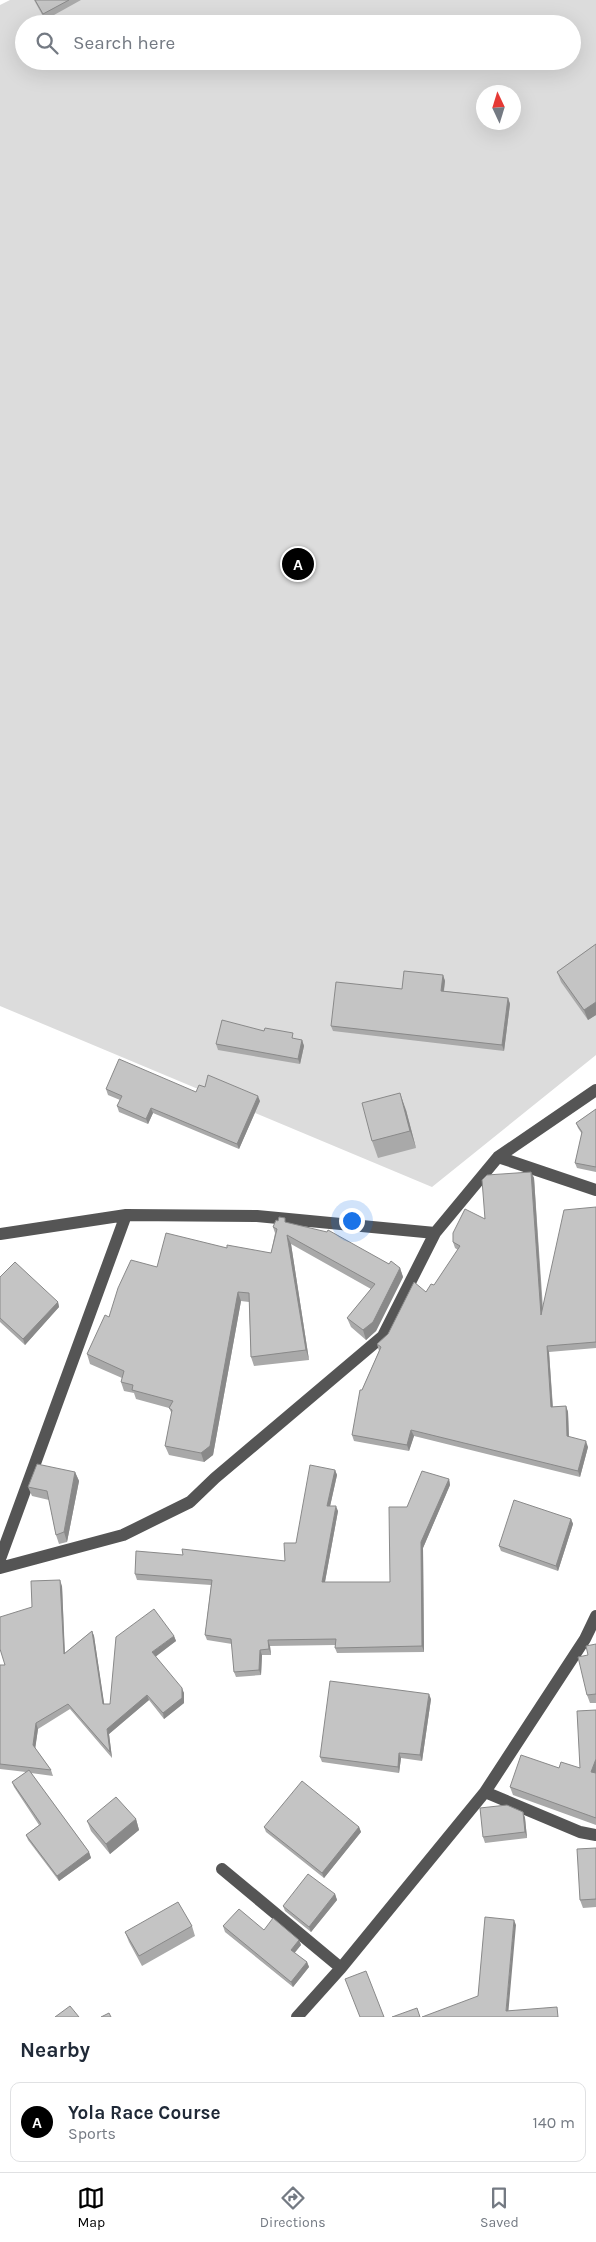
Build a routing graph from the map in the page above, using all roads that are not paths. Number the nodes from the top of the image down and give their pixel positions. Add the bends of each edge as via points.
1 (596, 1090) edge
2 (498, 1157) junction
3 (596, 1190) edge
4 (126, 1215) junction
5 (435, 1233) junction
6 (0, 1234) edge
7 (0, 1559) edge
8 (0, 1568) edge
9 (596, 1616) edge
10 (590, 1638) edge
11 (485, 1792) junction
12 (596, 1834) edge
13 (222, 1870) dead end
14 (342, 1968) junction
15 (297, 2017) edge

1 - 2 street
2 - 3 street
2 - 5 street
4 - 5 street via 256,1216
4 - 6 street
4 - 7 street
5 - 8 street via 382,1336 190,1502 123,1535
9 - 10 street
10 - 11 street
11 - 12 street via 580,1832
11 - 14 street
13 - 14 street
14 - 15 street

